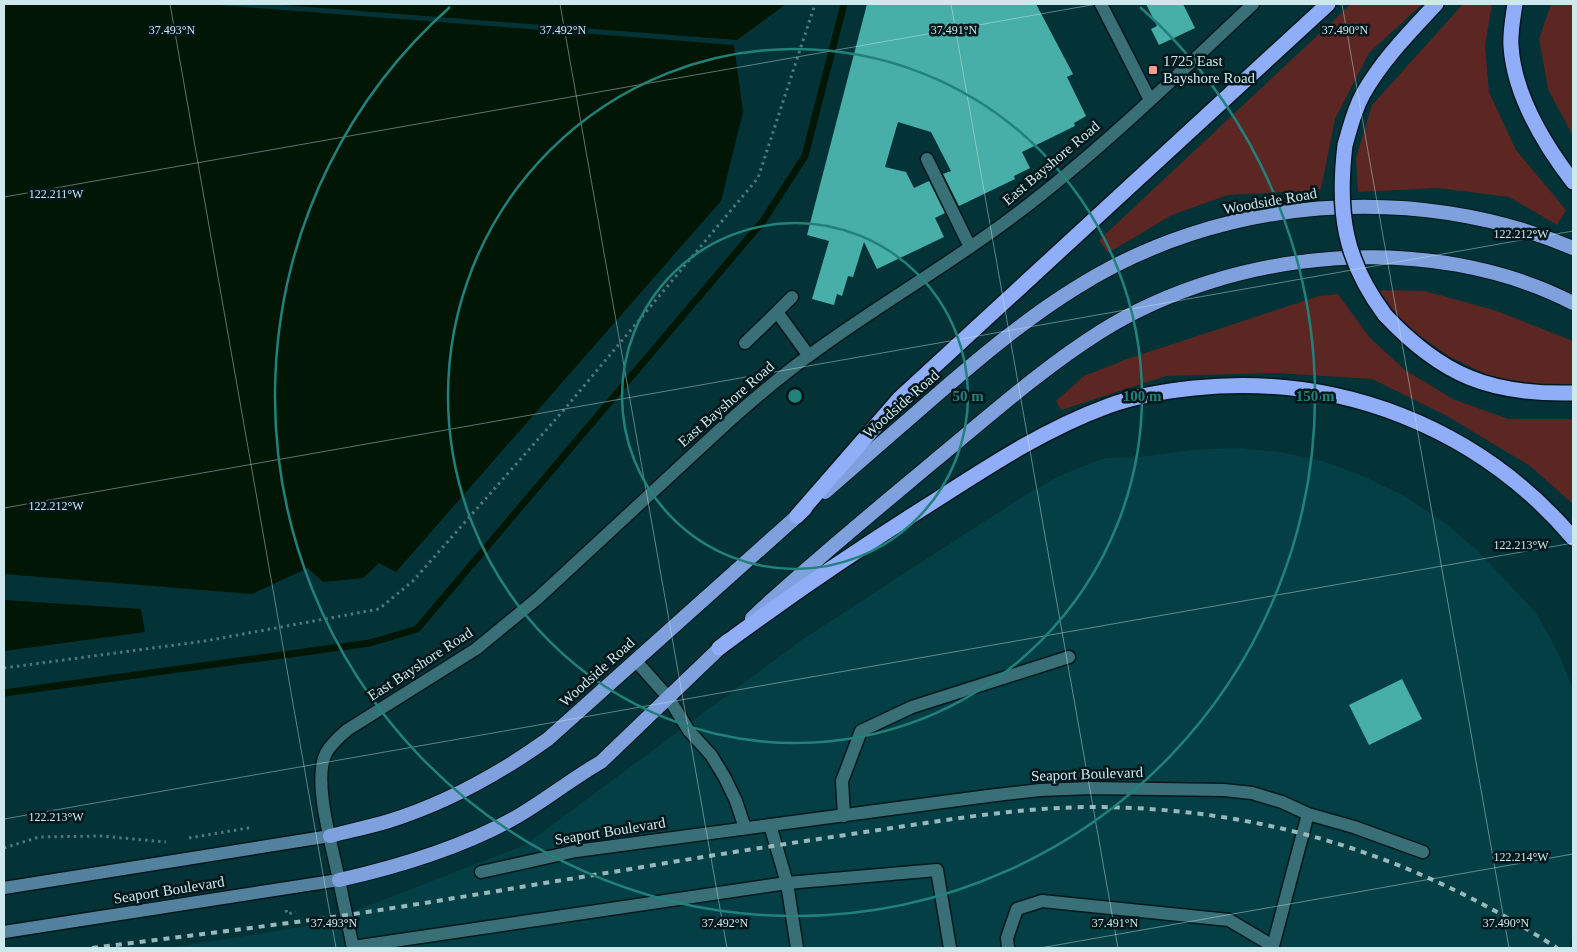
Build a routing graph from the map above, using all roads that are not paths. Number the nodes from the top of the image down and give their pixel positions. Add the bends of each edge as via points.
1 (1101, 4) edge
2 (1253, 4) edge
3 (1328, 4) edge
4 (1436, 4) edge
5 (1515, 4) edge
6 (1150, 100) junction
7 (927, 159) dead end
8 (1573, 182) edge
9 (970, 247) junction
10 (1573, 248) edge
11 (792, 297) dead end
12 (1573, 303) edge
13 (777, 312) junction
14 (745, 343) dead end
15 (809, 356) junction
16 (1573, 393) edge
17 (797, 516) junction
18 (1573, 538) edge
19 (719, 648) junction
20 (1069, 658) dead end
21 (635, 660) junction
22 (668, 697) junction
23 (1308, 814) junction
24 (844, 816) junction
25 (770, 825) junction
26 (745, 828) junction
27 (330, 836) junction
28 (1423, 852) dead end
29 (481, 872) dead end
30 (339, 880) junction
31 (787, 883) junction
32 (4, 888) edge
33 (4, 932) edge
34 (353, 947) edge
35 (1272, 947) edge
36 (797, 948) edge
37 (950, 948) edge
38 (1008, 948) edge

1 - 6 street
2 - 6 street, East Bayshore Road
3 - 17 highway via 900,398
4 - 16 highway, bridge via 1378,71 1362,95 1352,120 1345,145 1341,197 1350,250 1367,289 1385,315 1405,336 1448,367 1495,387 1519,392
5 - 8 highway via 1511,46 1515,73 1545,142
6 - 9 street, East Bayshore Road via 1057,182
7 - 9 street
9 - 15 street, East Bayshore Road
10 - 17 highway, Woodside Road via 1480,219 1442,212 1366,207 1281,213 1178,238 1109,268 1044,308 983,356
11 - 13 street
12 - 19 highway via 1503,276 1470,268 1435,262 1366,258 1332,258 1264,267 1163,298 1101,331 1043,372 834,546
13 - 14 street
13 - 15 street
15 - 27 street, East Bayshore Road via 726,423 507,625 476,649 334,741 321,769
17 - 21 highway, Woodside Road
18 - 19 highway via 1533,497 1475,452 1405,416 1336,395 1297,389 1255,385 1180,390 1111,405 1012,452 814,579
19 - 22 highway
20 - 24 street via 912,707 861,731 842,781
21 - 22 street
21 - 27 highway, Woodside Road via 548,739 489,777 456,795 400,817
22 - 26 street via 726,778
22 - 30 highway via 602,762 517,816 445,849 390,868
23 - 24 street, Seaport Boulevard via 1252,793 1090,788 1040,790
23 - 28 street, Seaport Boulevard
23 - 35 street
24 - 25 street, Seaport Boulevard
25 - 26 street, Seaport Boulevard
25 - 31 street
26 - 29 street, Seaport Boulevard via 576,852
27 - 30 street, East Bayshore Road
27 - 32 main road, Seaport Boulevard
30 - 33 main road, Seaport Boulevard
30 - 34 street, East Bayshore Road
31 - 34 street
31 - 36 street
31 - 37 street via 937,870
35 - 38 street via 1229,920 1042,901 1017,909 1007,938

